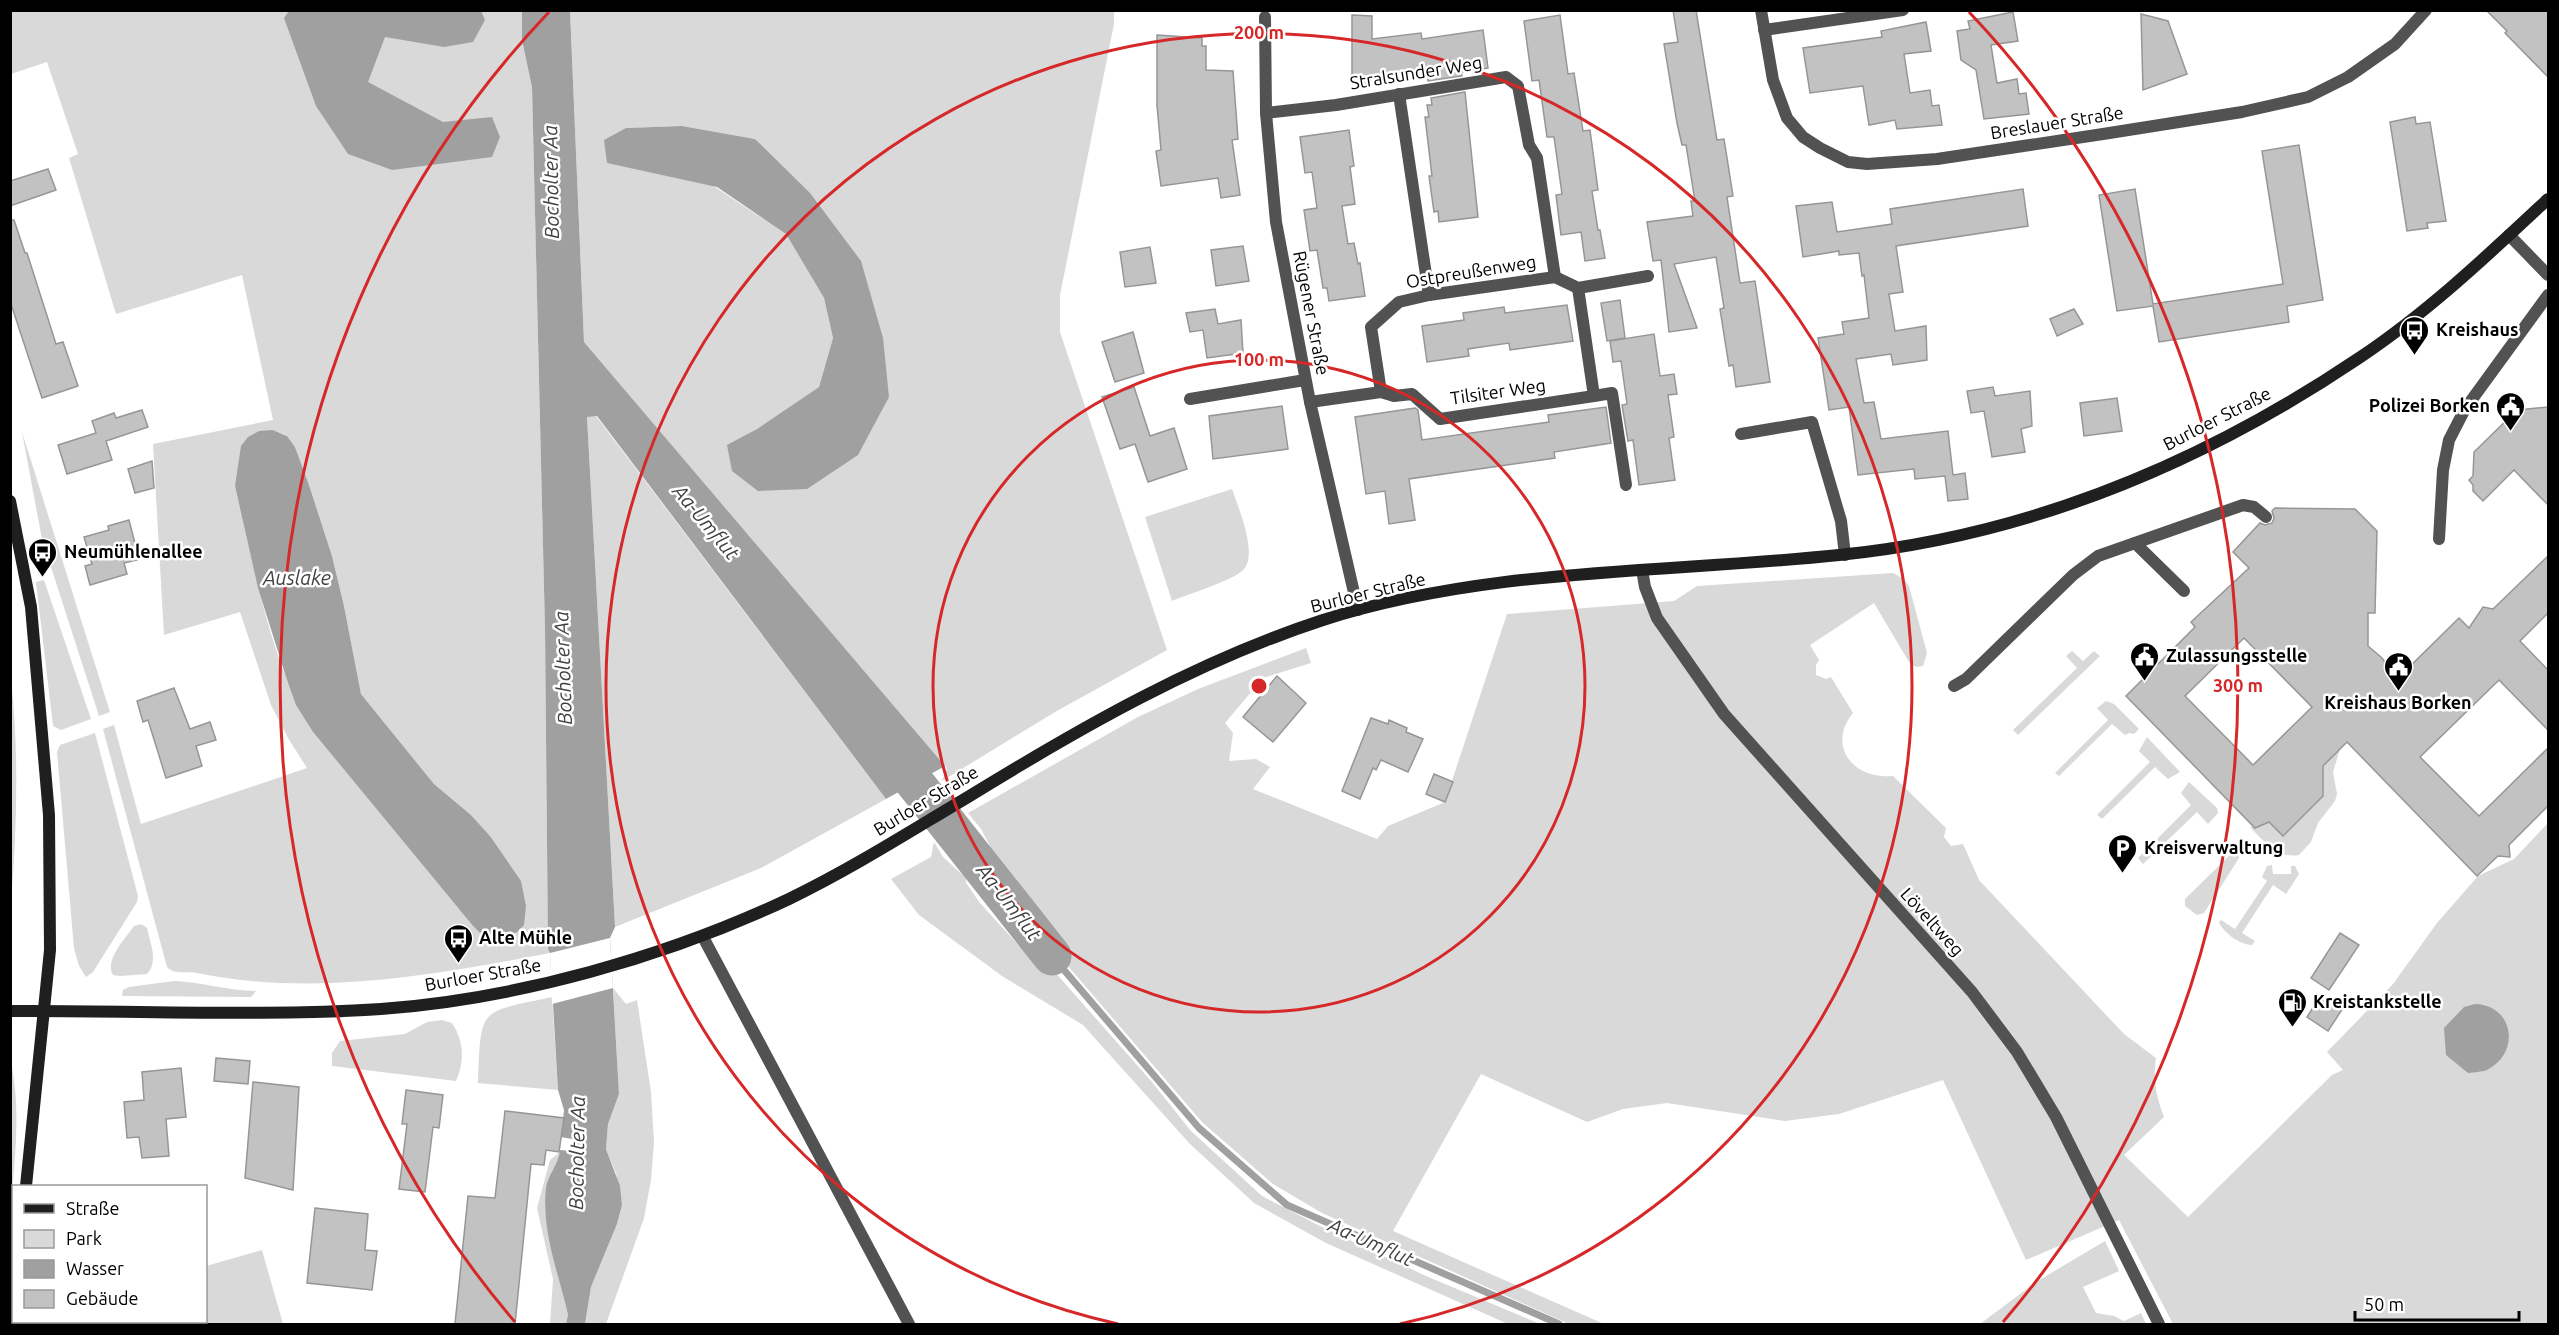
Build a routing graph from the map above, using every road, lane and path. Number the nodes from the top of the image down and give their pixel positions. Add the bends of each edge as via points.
1 (1761, 10) edge
2 (1903, 10) edge
3 (2426, 10) edge
4 (1264, 17) dead end
5 (1764, 30) junction
6 (1399, 94) junction
7 (1266, 113) junction
8 (2548, 199) edge
9 (2509, 235) junction
10 (2548, 275) edge
11 (1648, 276) dead end
12 (1555, 277) junction
13 (1578, 288) junction
14 (1429, 295) junction
15 (2548, 295) edge
16 (1305, 380) junction
17 (1381, 392) junction
18 (1594, 396) junction
19 (1190, 399) dead end
20 (1310, 402) junction
21 (1741, 434) dead end
22 (1626, 485) dead end
23 (10, 501) edge
24 (2266, 517) dead end
25 (2439, 540) dead end
26 (2135, 543) junction
27 (1845, 555) junction
28 (1642, 570) junction
29 (2184, 591) dead end
30 (1358, 610) junction
31 (1954, 686) dead end
32 (703, 937) junction
33 (10, 1011) edge
34 (44, 1011) junction
35 (26, 1185) edge
36 (909, 1324) edge
37 (2159, 1324) edge

1 - 5 street, Breslauer Straße
2 - 5 street
3 - 5 street, Breslauer Straße via 2395,44 2348,77 2308,97 2242,112 2103,134 1937,159 1867,164 1848,162 1820,148 1803,137 1787,118 1773,80
4 - 7 street, Rügener Straße
6 - 7 street, Stralsunder Weg
6 - 12 street, Stralsunder Weg via 1506,77 1518,86 1528,145 1537,158
6 - 14 street
7 - 16 street, Rügener Straße via 1276,222
8 - 9 main road, Burloer Straße
9 - 10 street
9 - 27 main road, Burloer Straße via 2454,285 2380,342 2264,418 2127,484 2038,516 1916,545
11 - 13 street
12 - 13 street, Ostpreußenweg
12 - 14 street, Ostpreußenweg
13 - 18 street
14 - 17 street, Ostpreußenweg via 1399,302 1371,327
15 - 25 street via 2465,410 2449,440
16 - 19 street
16 - 20 street, Rügener Straße
17 - 18 street, Tilsiter Weg via 1394,396 1412,394 1440,418
17 - 20 street
18 - 22 street via 1612,393
20 - 30 street, Rügener Straße
21 - 27 street via 1812,422 1841,521
23 - 34 main road via 31,607 45,754 50,920
24 - 26 street via 2254,507 2243,505
26 - 29 street
26 - 31 street via 2098,556 2073,575 1966,679
27 - 28 main road, Burloer Straße
28 - 30 main road, Burloer Straße via 1537,579
28 - 37 street, Löveltweg via 1657,618 1724,714 1972,992 2017,1052 2056,1118
30 - 32 main road, Burloer Straße via 1276,638 1157,690 1048,749 892,844 794,897
32 - 34 main road, Burloer Straße via 551,980 459,1000 389,1008 326,1012
32 - 36 street
33 - 34 main road, Burloer Straße
34 - 35 main road

